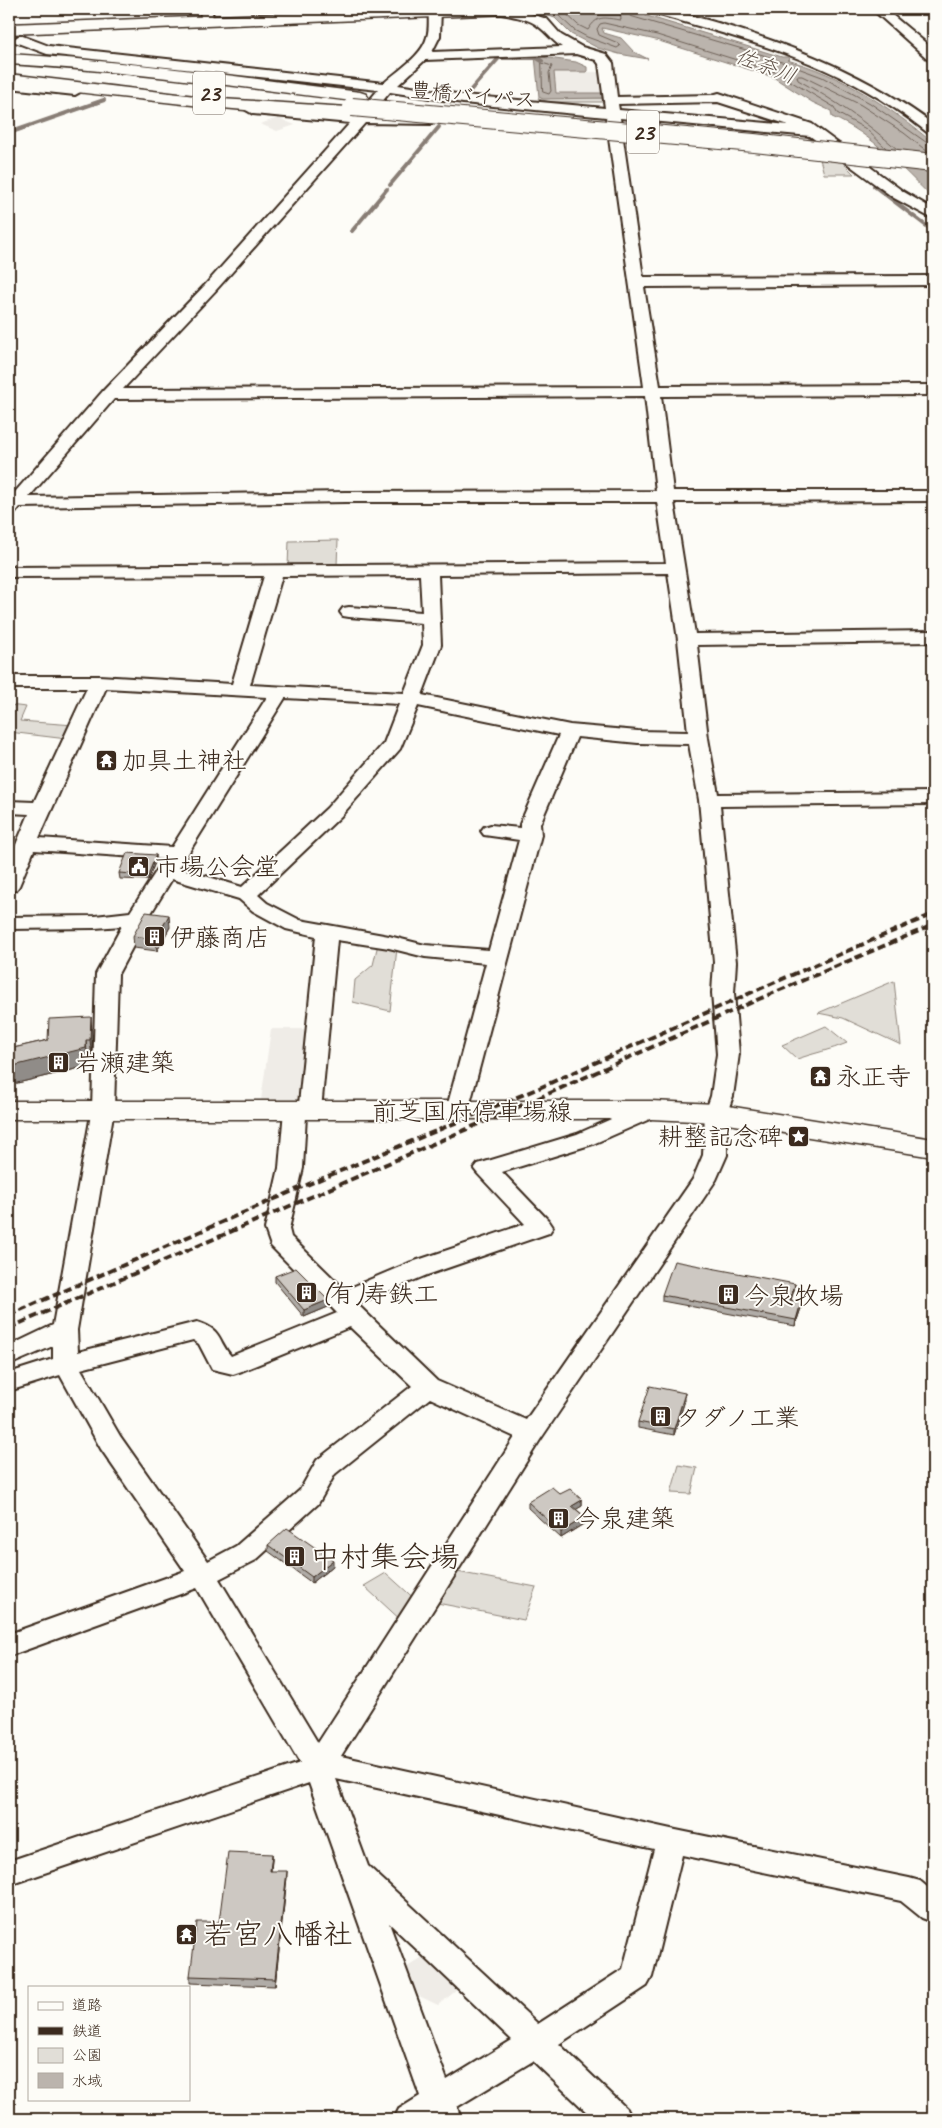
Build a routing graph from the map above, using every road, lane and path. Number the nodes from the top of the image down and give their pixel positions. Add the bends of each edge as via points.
1 (500, 9) edge
2 (653, 9) edge
3 (878, 9) edge
4 (434, 11) edge
5 (206, 16) edge
6 (13, 32) edge
7 (576, 50) junction
8 (423, 56) junction
9 (933, 56) edge
10 (9, 59) edge
11 (9, 70) edge
12 (9, 79) edge
13 (9, 84) edge
14 (387, 87) junction
15 (612, 106) junction
16 (355, 108) junction
17 (931, 126) edge
18 (814, 132) junction
19 (617, 135) junction
20 (847, 156) junction
21 (933, 161) edge
22 (933, 214) edge
23 (933, 280) edge
24 (636, 282) junction
25 (933, 390) edge
26 (652, 391) junction
27 (108, 394) junction
28 (933, 496) edge
29 (665, 497) junction
30 (12, 505) edge
31 (677, 568) junction
32 (429, 569) junction
33 (274, 571) junction
34 (9, 572) edge
35 (349, 612) dead end
36 (431, 618) junction
37 (933, 636) edge
38 (687, 640) junction
39 (9, 682) edge
40 (100, 682) junction
41 (240, 688) junction
42 (279, 692) junction
43 (412, 698) junction
44 (570, 731) junction
45 (698, 738) junction
46 (933, 798) edge
47 (709, 800) junction
48 (9, 807) edge
49 (41, 808) junction
50 (491, 831) dead end
51 (531, 836) junction
52 (26, 843) junction
53 (173, 863) junction
54 (9, 886) edge
55 (246, 895) junction
56 (137, 918) junction
57 (9, 923) edge
58 (327, 932) junction
59 (499, 957) junction
60 (103, 1109) junction
61 (9, 1110) edge
62 (303, 1110) junction
63 (651, 1110) junction
64 (457, 1111) junction
65 (716, 1113) junction
66 (933, 1148) edge
67 (347, 1308) junction
68 (65, 1330) junction
69 (9, 1356) edge
70 (66, 1364) junction
71 (9, 1382) edge
72 (428, 1387) junction
73 (530, 1433) junction
74 (203, 1575) junction
75 (9, 1645) edge
76 (318, 1768) junction
77 (671, 1841) junction
78 (355, 1872) junction
79 (9, 1873) edge
80 (933, 1909) edge
81 (535, 2043) junction
82 (441, 2111) edge
83 (410, 2119) edge
84 (616, 2119) edge

1 - 4 main road
1 - 7 street via 542,22 556,38
2 - 17 street via 772,44 818,62 876,91
3 - 9 street
4 - 5 main road
4 - 8 street via 434,38
5 - 6 main road
6 - 14 street via 46,50
7 - 8 street
7 - 15 street via 601,56 606,63
8 - 14 street
10 - 16 main road via 205,77
11 - 16 main road, 豊橋バイパス / 23
12 - 16 main road via 306,111
13 - 16 street via 331,118
14 - 15 street via 463,99
14 - 16 street
15 - 18 street
15 - 18 street via 719,97
15 - 19 street
16 - 19 street via 410,120
16 - 21 main road, 豊橋バイパス / 23, bridge via 582,126
16 - 21 main road, 豊橋バイパス / 23, bridge via 421,110 766,141
16 - 27 street via 211,287
18 - 20 street
19 - 20 street
19 - 24 street
20 - 22 street via 900,195
23 - 24 street
24 - 26 street
25 - 26 street
26 - 27 street
26 - 29 street
27 - 30 street
28 - 29 street
29 - 30 street via 346,497
29 - 31 street
31 - 32 street
31 - 38 street
32 - 33 street
32 - 36 street
33 - 34 street
33 - 41 street
35 - 36 street
36 - 43 street via 432,645
37 - 38 street
38 - 45 street
39 - 40 street
40 - 41 street
40 - 49 street
41 - 42 street
42 - 43 street
42 - 53 street
43 - 44 street
43 - 55 street via 393,745 334,812
44 - 45 street
44 - 51 street via 530,824
45 - 47 street
46 - 47 street
47 - 65 street via 725,962 723,993 728,1054
48 - 49 street
49 - 52 street
50 - 51 street
51 - 59 street
52 - 53 street
52 - 54 street
53 - 55 street
53 - 56 street
55 - 58 street via 282,920
56 - 57 street
56 - 60 street via 107,974
58 - 59 street via 439,953
58 - 62 street
59 - 64 street
60 - 61 main road, 前芝国府停車場線
60 - 62 main road, 前芝国府停車場線
60 - 68 street
62 - 64 main road, 前芝国府停車場線
62 - 67 street via 277,1229 280,1240
63 - 64 main road, 前芝国府停車場線
63 - 65 main road, 前芝国府停車場線
63 - 67 street via 585,1139 486,1169 541,1227 418,1270
65 - 66 main road, 前芝国府停車場線
65 - 73 street via 715,1155 704,1180
67 - 70 street via 233,1365 221,1363 209,1339 197,1332
67 - 72 street
68 - 69 street
68 - 70 street
70 - 71 street
70 - 74 street via 110,1442
72 - 73 street
72 - 74 street via 326,1467 309,1497 246,1553
73 - 76 street
74 - 75 street
74 - 76 street
76 - 77 street via 339,1767
76 - 78 street
76 - 79 street
77 - 80 street via 909,1890
77 - 81 street via 636,1977
78 - 81 street
78 - 82 street
81 - 82 street
81 - 84 street
82 - 83 street

